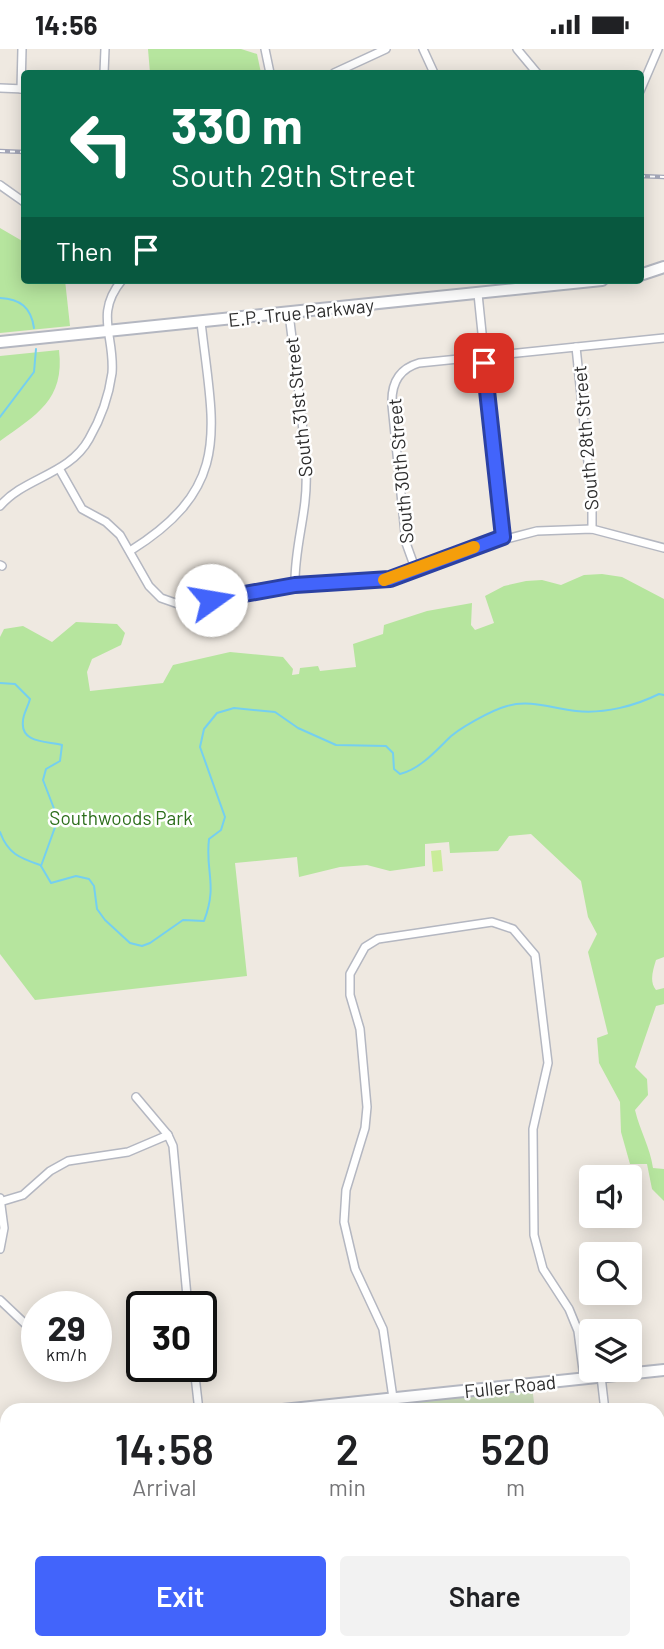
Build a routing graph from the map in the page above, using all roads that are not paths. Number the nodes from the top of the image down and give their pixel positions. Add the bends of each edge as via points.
1 (22, 49) edge
2 (105, 49) edge
3 (265, 49) edge
4 (386, 49) edge
5 (423, 49) edge
6 (517, 49) edge
7 (660, 52) edge
8 (23, 70) edge
9 (104, 70) edge
10 (269, 70) edge
11 (340, 70) edge
12 (433, 70) edge
13 (534, 70) edge
14 (644, 83) edge
15 (0, 88) edge
16 (21, 89) edge
17 (0, 185) edge
18 (21, 200) edge
19 (664, 267) edge
20 (644, 274) edge
21 (120, 284) edge
22 (567, 284) edge
23 (478, 294) junction
24 (289, 313) junction
25 (201, 322) junction
26 (108, 331) junction
27 (664, 338) edge
28 (0, 342) edge
29 (576, 347) junction
30 (483, 356) junction
31 (60, 470) junction
32 (0, 506) edge
33 (592, 529) junction
34 (503, 537) junction
35 (664, 548) edge
36 (130, 551) junction
37 (415, 568) junction
38 (295, 585) junction
39 (136, 1097) dead end
40 (168, 1135) junction
41 (0, 1201) edge
42 (0, 1249) edge
43 (187, 1291) edge
44 (0, 1300) edge
45 (21, 1320) edge
46 (579, 1339) edge
47 (664, 1370) edge
48 (642, 1372) edge
49 (579, 1379) edge
50 (195, 1382) edge
51 (602, 1382) edge
52 (393, 1398) junction
53 (197, 1403) edge
54 (347, 1403) edge
55 (604, 1403) edge

1 - 8 street
2 - 9 street
3 - 10 street
4 - 11 street
5 - 12 street
6 - 13 street
7 - 14 street
15 - 16 street
17 - 18 street
19 - 20 main road
21 - 26 street via 108,304
22 - 23 main road, E.P. True Parkway
23 - 24 main road, E.P. True Parkway
23 - 30 street
24 - 25 main road, E.P. True Parkway
24 - 38 street, South 31st Street via 306,473 304,511 294,555
25 - 26 main road, E.P. True Parkway
25 - 36 street via 212,420 208,461 183,510
26 - 28 main road, E.P. True Parkway
26 - 31 street via 112,371 102,410 86,444
27 - 29 street
29 - 30 street
29 - 33 street, South 28th Street
30 - 34 street
30 - 37 street, South 30th Street via 419,363 400,374 391,392 406,543
31 - 32 street via 16,492
31 - 36 street via 77,502 114,528
33 - 34 street
33 - 35 street
34 - 37 street
36 - 38 street via 149,586 173,603 190,605
37 - 38 street via 390,579
39 - 40 street
40 - 41 street via 128,1152 68,1161 23,1195
40 - 43 street via 173,1146
41 - 42 street via 4,1228
44 - 45 street
46 - 52 street via 569,1309 543,1269 534,1235 533,1129 548,1063 538,966 527,942 513,929 492,922 393,934 365,947 350,974 367,1107 346,1190 344,1222 355,1269 383,1329
47 - 48 main road, Fuller Road
49 - 52 main road, Fuller Road
50 - 53 street
51 - 55 street
52 - 54 main road, Fuller Road

